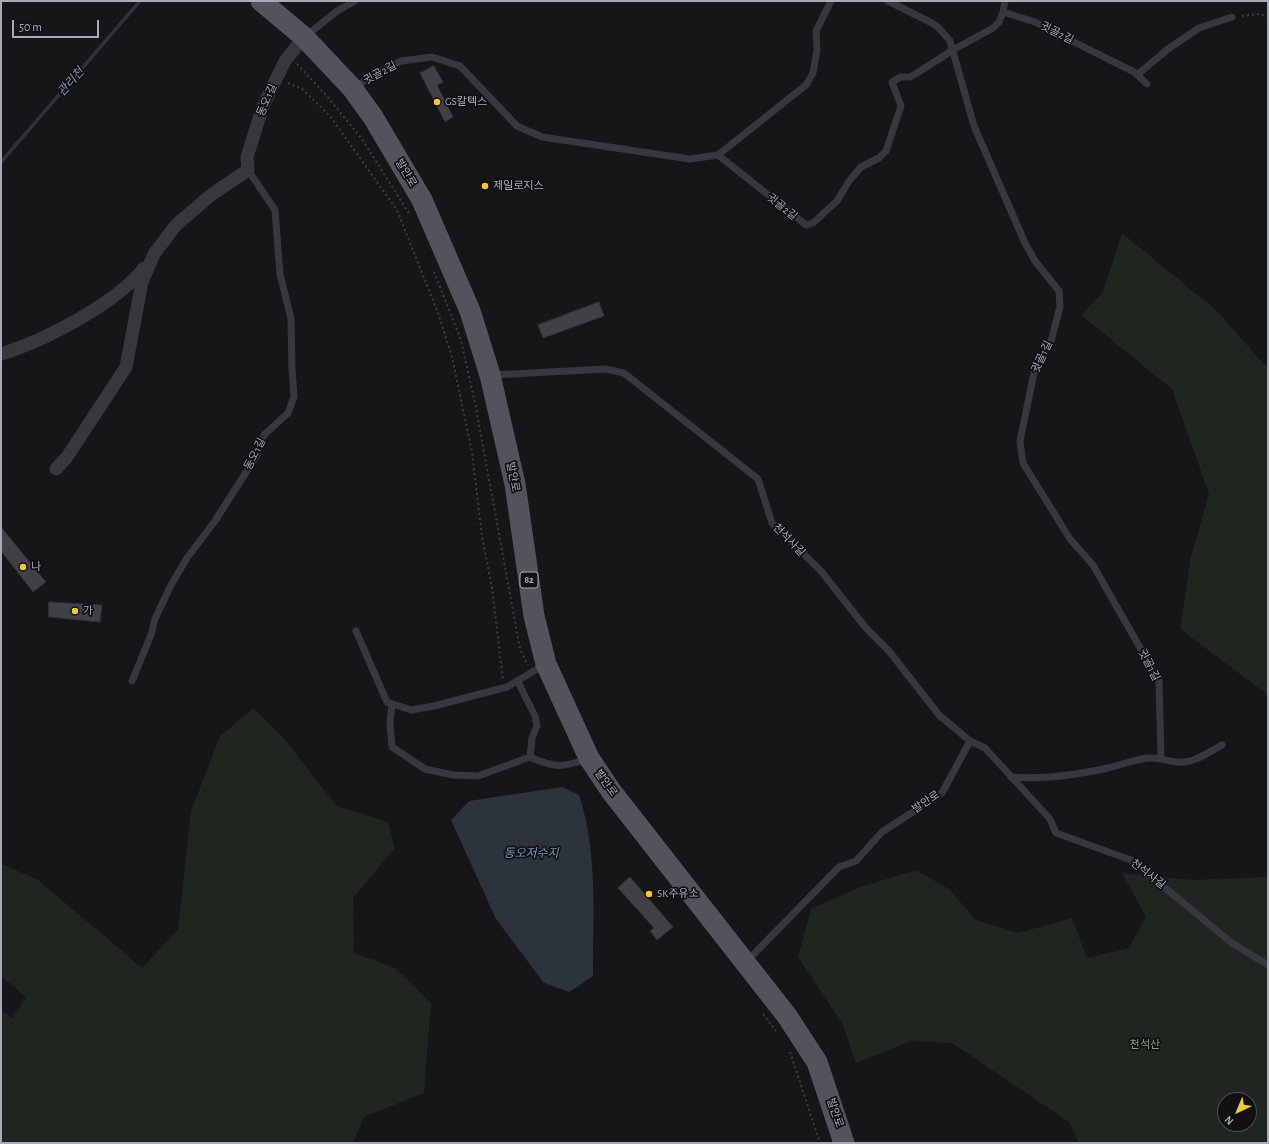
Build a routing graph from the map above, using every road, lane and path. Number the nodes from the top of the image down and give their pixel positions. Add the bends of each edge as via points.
1 (261, 1) edge
2 (355, 1) edge
3 (831, 1) edge
4 (888, 1) edge
5 (1005, 1) edge
6 (1003, 12) junction
7 (1268, 16) edge
8 (1232, 17) joint
9 (304, 37) junction
10 (953, 50) junction
11 (1137, 76) junction
12 (275, 81) junction
13 (1147, 84) dead end
14 (352, 88) junction
15 (718, 154) junction
16 (248, 170) junction
17 (154, 254) junction
18 (1, 354) edge
19 (490, 375) junction
20 (56, 469) dead end
21 (356, 631) dead end
22 (546, 664) junction
23 (132, 681) dead end
24 (518, 682) junction
25 (507, 687) junction
26 (392, 704) junction
27 (970, 741) junction
28 (1222, 745) dead end
29 (530, 758) junction
30 (589, 758) junction
31 (1161, 758) junction
32 (1011, 777) junction
33 (746, 963) junction
34 (1268, 965) edge
35 (844, 1143) edge

1 - 9 main road, 발안로 / 82
2 - 9 lane via 337,11
3 - 15 lane via 816,31 817,50 813,73 806,85
4 - 10 lane, 귓골1길 via 938,27 950,41
5 - 6 lane
6 - 10 lane, 귓골2길 via 999,22 992,28
6 - 11 lane, 귓골2길 via 1035,22
7 - 8 path via 1258,14
8 - 11 lane via 1199,28 1168,49
9 - 12 street, 동오1길 via 285,61
9 - 14 main road, 발안로 / 82
10 - 15 lane, 귓골2길 via 910,77 892,82 901,106 886,151 879,158 861,167 837,201 813,224 806,226
10 - 31 lane, 귓골1길 via 974,126 1025,243 1035,261 1059,291 1060,307 1051,341 1034,373 1020,441 1023,463 1070,539 1093,565 1159,680
11 - 13 lane, 귓골2길
12 - 16 street, 동오1길 via 247,157
12 - 25 path via 302,89 330,116 379,183 396,210 438,313 452,357 472,452 503,680
14 - 15 lane, 귓골2길 via 401,61 432,57 460,66 517,126 536,135 690,159
14 - 19 main road, 발안로 / 82 via 373,117 422,200 470,311
16 - 17 street via 211,195 176,225
16 - 23 lane, 동오1길 via 275,210 280,274 292,319 294,397 288,413 264,436 257,455 171,586 155,619
17 - 18 street via 134,280 99,305 58,330
17 - 20 street via 142,282 126,368 67,457
19 - 22 main road, 발안로 / 82 via 515,484 534,616
19 - 27 lane, 천석사길 via 604,369 624,373 758,479 772,523 820,571 938,715
21 - 26 lane via 387,702
22 - 24 lane
22 - 30 main road, 발안로 / 82
24 - 25 lane
24 - 29 lane via 536,716
25 - 26 lane via 411,710
26 - 29 lane via 392,747 425,769 453,775 478,776
27 - 32 lane, 천석사길 via 985,748
27 - 33 lane, 발안로 via 942,794 882,832 856,861 839,868
28 - 31 lane via 1194,760 1178,763
29 - 30 lane via 547,765 565,767
30 - 33 main road, 발안로 / 82 via 642,831
31 - 32 lane via 1147,758 1058,776 1030,779
32 - 34 lane, 천석사길 via 1050,819 1056,833 1131,860 1232,943
33 - 35 main road, 발안로 / 82 via 787,1016 817,1062

